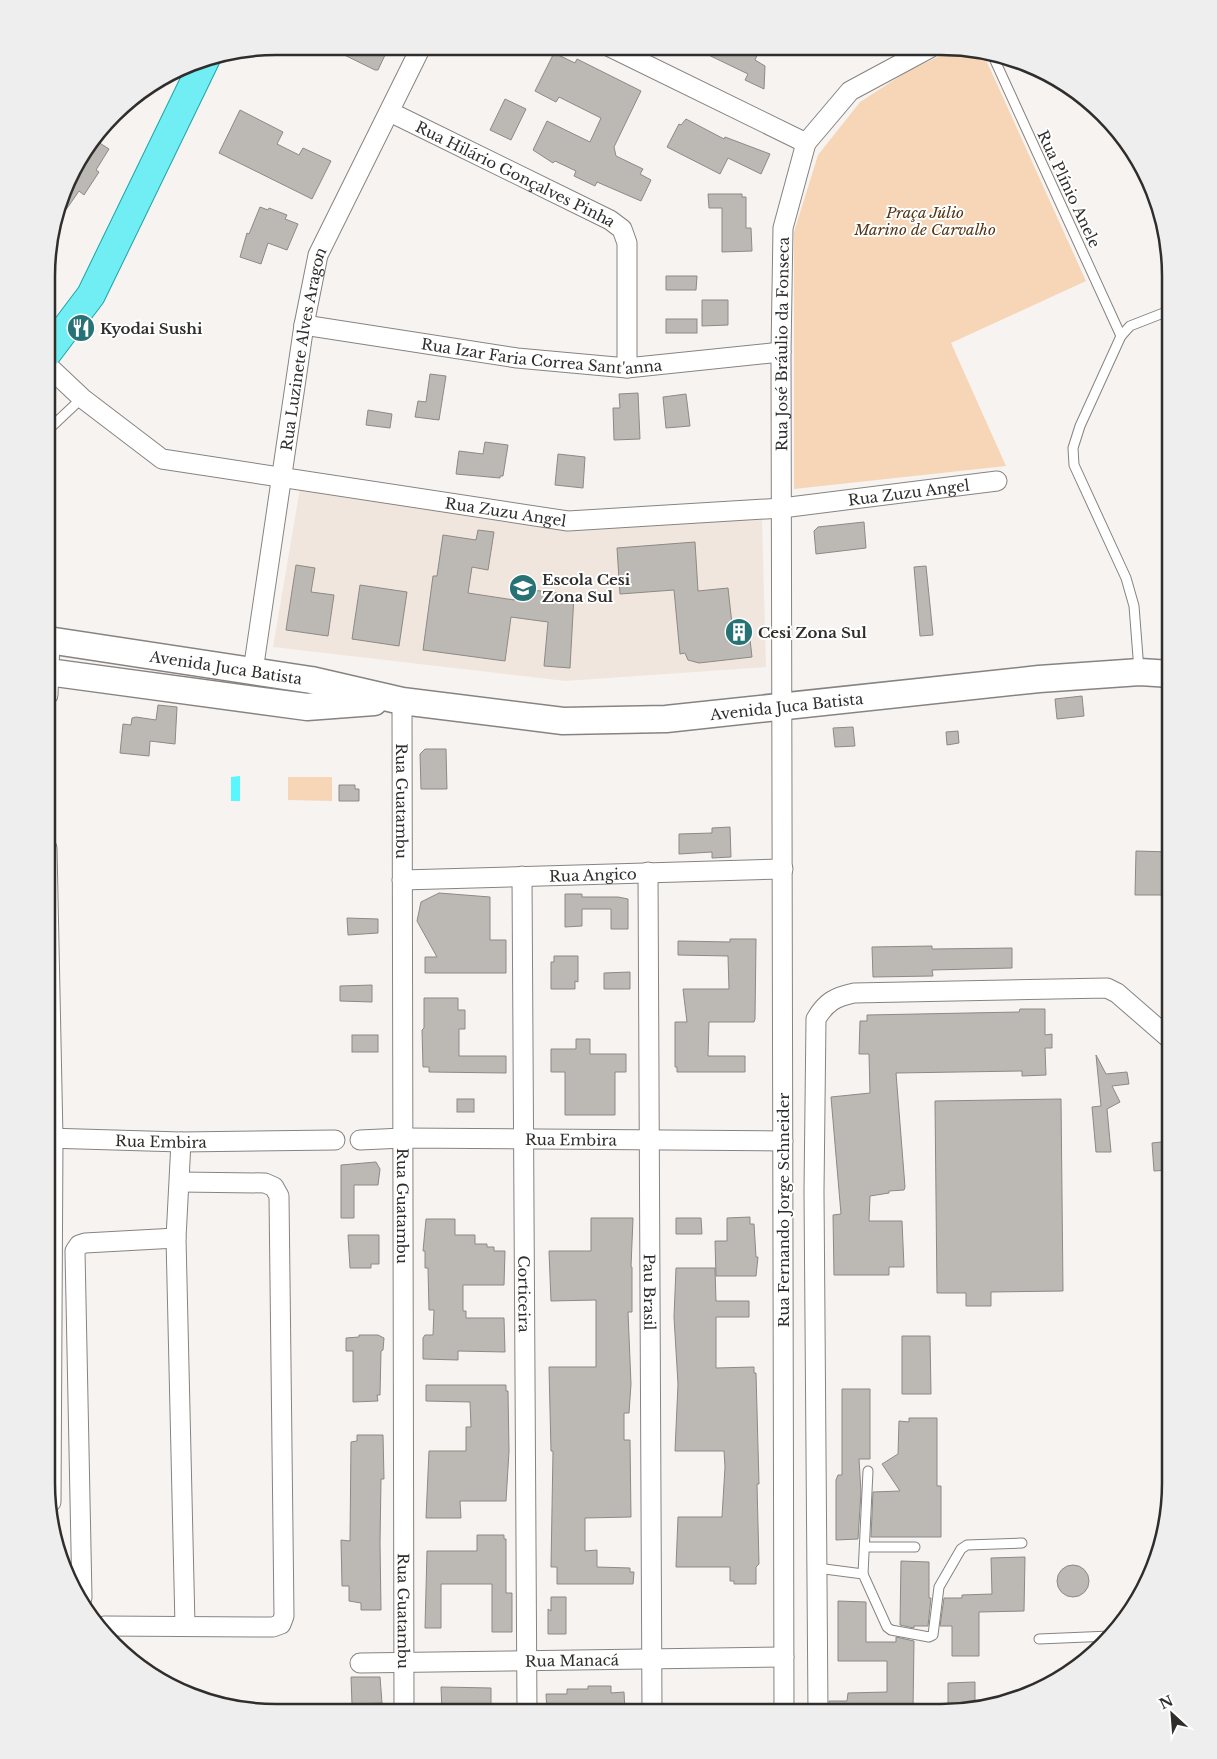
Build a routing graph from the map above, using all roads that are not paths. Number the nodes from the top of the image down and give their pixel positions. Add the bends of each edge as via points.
1 (417, 55) edge
2 (626, 55) edge
3 (917, 55) edge
4 (996, 62) edge
5 (201, 69) edge
6 (390, 112) junction
7 (806, 143) junction
8 (1162, 314) edge
9 (304, 326) junction
10 (1121, 336) junction
11 (55, 343) edge
12 (781, 352) junction
13 (628, 368) junction
14 (55, 373) edge
15 (82, 398) junction
16 (56, 422) edge
17 (280, 478) junction
18 (997, 481) dead end
19 (782, 508) junction
20 (55, 641) edge
21 (253, 671) junction
22 (1140, 672) junction
23 (55, 673) edge
24 (1162, 673) edge
25 (311, 680) junction
26 (402, 700) junction
27 (307, 707) junction
28 (782, 707) junction
29 (783, 868) junction
30 (648, 872) junction
31 (522, 876) junction
32 (402, 880) junction
33 (1162, 1033) edge
34 (55, 1138) edge
35 (403, 1138) junction
36 (524, 1139) junction
37 (335, 1140) dead end
38 (360, 1140) dead end
39 (649, 1140) junction
40 (783, 1141) junction
41 (181, 1142) junction
42 (180, 1182) junction
43 (176, 1238) junction
44 (868, 1471) dead end
45 (1022, 1543) dead end
46 (915, 1547) dead end
47 (865, 1548) junction
48 (817, 1568) junction
49 (863, 1574) junction
50 (82, 1587) edge
51 (108, 1626) edge
52 (184, 1626) junction
53 (1099, 1637) edge
54 (1039, 1640) dead end
55 (784, 1656) junction
56 (652, 1659) junction
57 (526, 1661) junction
58 (360, 1663) dead end
59 (404, 1663) junction
60 (404, 1704) edge
61 (527, 1704) edge
62 (652, 1704) edge
63 (784, 1704) edge
64 (818, 1704) edge

1 - 6 street, Rua Luzinete Alves Aragon
2 - 7 street
3 - 7 street, Rua José Bráulio da Fonseca via 850,90
4 - 10 lane, Rua Plínio Anele
5 - 11 main road via 91,295
6 - 9 street, Rua Luzinete Alves Aragon via 318,255
6 - 13 street, Rua Hilário Gonçalves Pinha via 610,220 622,229 627,244
7 - 12 street, Rua José Bráulio da Fonseca via 782,228
8 - 10 lane via 1130,326
9 - 13 street, Rua Izar Faria Correa Sant'anna via 517,358
9 - 17 street, Rua Luzinete Alves Aragon
10 - 22 lane via 1072,448 1074,464 1126,578 1134,606
12 - 13 street, Rua Izar Faria Correa Sant'anna
12 - 19 street, Rua José Bráulio da Fonseca
14 - 15 street, Rua Zuzu Angel
15 - 16 lane
15 - 17 street, Rua Zuzu Angel via 162,459
17 - 19 street, Rua Zuzu Angel via 568,521
17 - 21 street, Rua Luzinete Alves Aragon
18 - 19 street, Rua Zuzu Angel
19 - 28 street, Rua José Bráulio da Fonseca
20 - 21 main road, Avenida Juca Batista
21 - 25 main road, Avenida Juca Batista
22 - 24 main road, Avenida Juca Batista
22 - 28 main road, Avenida Juca Batista via 1039,679
23 - 27 main road, Avenida Juca Batista
25 - 26 main road, Avenida Juca Batista
25 - 27 main road via 321,693 316,704
26 - 27 main road, Avenida Juca Batista
26 - 28 main road, Avenida Juca Batista via 563,721 666,719
26 - 32 street, Rua Guatambu
28 - 29 street, Rua Fernando Jorge Schneider
29 - 30 street, Rua Angico
29 - 40 street, Rua Fernando Jorge Schneider
30 - 31 street, Rua Angico
30 - 39 street, Pau Brasil
31 - 32 street, Rua Angico
31 - 36 street, Corticeira
32 - 35 street, Rua Guatambu
33 - 48 street via 1107,988 854,993 837,996 824,1005 816,1019
34 - 41 street, Rua Embira
35 - 36 street, Rua Embira
35 - 38 street, Rua Embira
35 - 59 street, Rua Guatambu
36 - 39 street, Rua Embira
36 - 57 street, Corticeira
37 - 41 street, Rua Embira
39 - 40 street, Rua Embira
39 - 56 street, Pau Brasil
40 - 55 street, Rua Fernando Jorge Schneider
41 - 42 street
42 - 43 street
42 - 52 street via 265,1183 274,1187 279,1196 284,1616 281,1624 273,1627
43 - 50 street via 85,1243 75,1251
43 - 52 street
44 - 47 lane
45 - 49 lane via 967,1545 961,1549 939,1588 934,1635 929,1637 887,1627
46 - 47 lane
47 - 49 lane
48 - 49 lane
48 - 64 street
51 - 52 street
53 - 54 lane
55 - 56 street, Rua Manacá
55 - 63 street, Rua Fernando Jorge Schneider
56 - 57 street, Rua Manacá
56 - 62 street, Pau Brasil
57 - 59 street, Rua Manacá
57 - 61 street, Corticeira
58 - 59 street, Rua Manacá
59 - 60 street, Rua Guatambu

